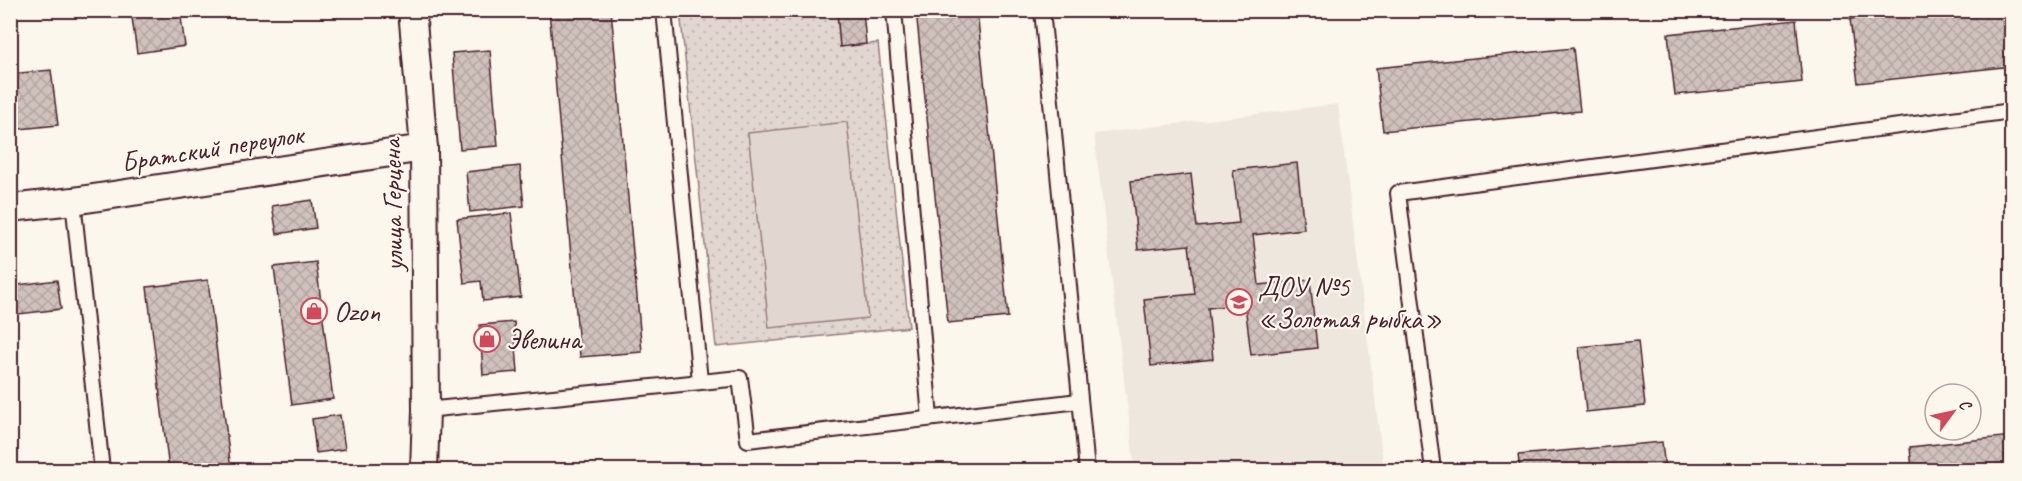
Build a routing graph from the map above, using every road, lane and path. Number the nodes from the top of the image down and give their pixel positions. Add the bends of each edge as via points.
1 (412, 10) edge
2 (664, 10) edge
3 (894, 10) edge
4 (1042, 10) edge
5 (2012, 111) edge
6 (424, 148) junction
7 (73, 201) junction
8 (10, 208) edge
9 (700, 381) junction
10 (1079, 401) junction
11 (426, 410) junction
12 (930, 418) junction
13 (102, 471) edge
14 (424, 471) edge
15 (1087, 471) edge
16 (1433, 471) edge

1 - 6 street, улица Герцена
2 - 9 lane
3 - 12 lane
4 - 10 lane
5 - 16 lane via 1398,193
6 - 7 street, Братский переулок
6 - 11 street, улица Герцена
7 - 8 street, Братский переулок
7 - 13 lane
9 - 11 lane
9 - 12 lane via 740,378 748,440
10 - 12 lane
10 - 15 lane
11 - 14 street, улица Герцена

